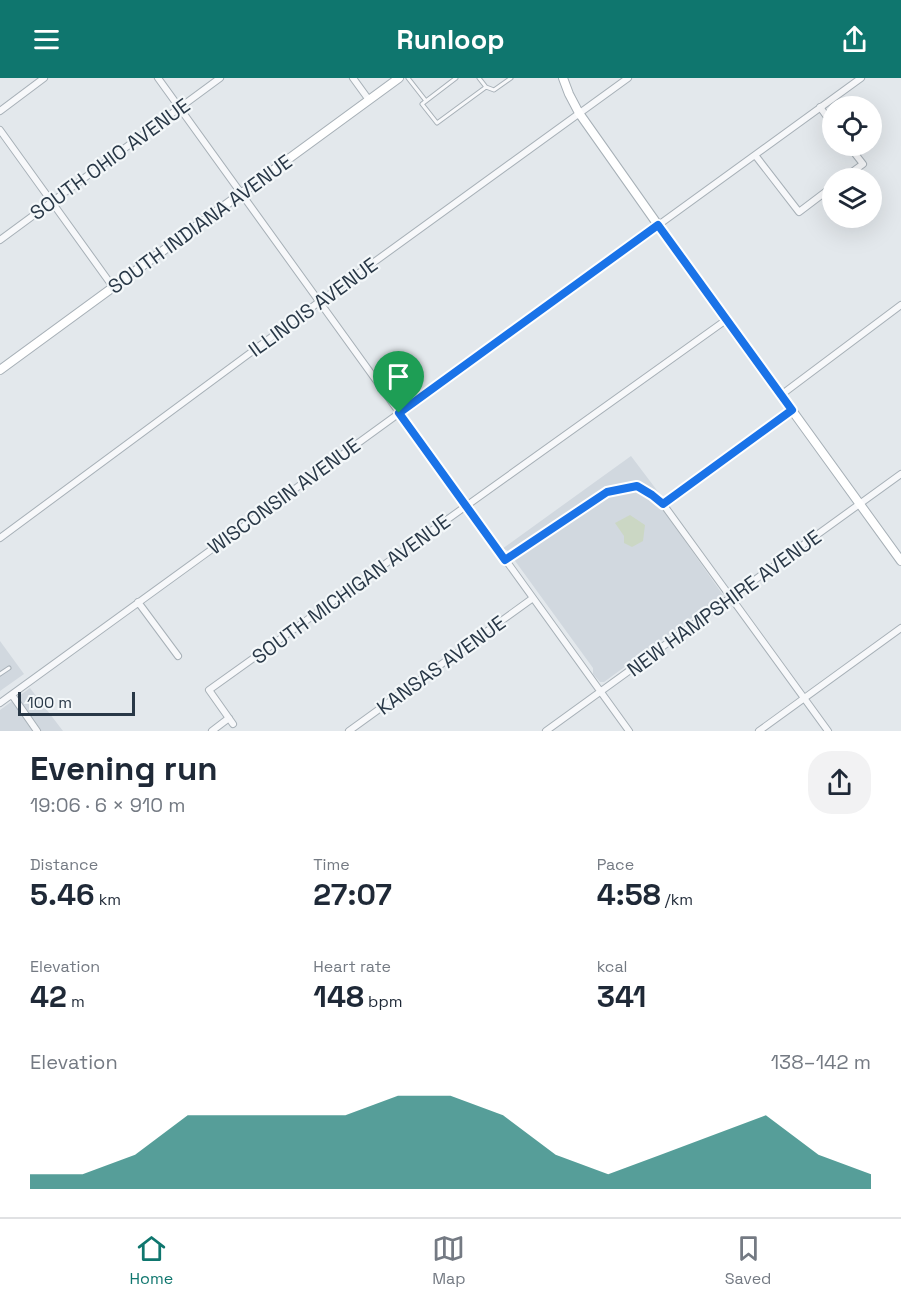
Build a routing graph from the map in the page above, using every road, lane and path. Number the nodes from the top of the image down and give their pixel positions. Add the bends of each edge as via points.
1 (44, 78) edge
2 (158, 78) edge
3 (220, 78) edge
4 (353, 78) edge
5 (399, 78) edge
6 (408, 78) edge
7 (456, 78) edge
8 (479, 78) edge
9 (511, 78) edge
10 (563, 78) edge
11 (627, 78) edge
12 (861, 78) edge
13 (486, 87) junction
14 (369, 100) junction
15 (426, 101) junction
16 (820, 107) junction
17 (179, 108) junction
18 (822, 110) edge
19 (0, 111) edge
20 (579, 113) junction
21 (0, 130) edge
22 (755, 155) junction
23 (857, 156) edge
24 (858, 168) edge
25 (240, 193) junction
26 (822, 195) edge
27 (51, 203) junction
28 (658, 225) junction
29 (0, 240) edge
30 (113, 288) junction
31 (319, 302) junction
32 (901, 305) edge
33 (726, 320) junction
34 (0, 370) edge
35 (781, 395) junction
36 (792, 410) junction
37 (399, 413) junction
38 (901, 474) edge
39 (663, 504) junction
40 (860, 504) junction
41 (466, 506) junction
42 (0, 538) edge
43 (505, 560) junction
44 (901, 561) edge
45 (533, 598) junction
46 (731, 598) junction
47 (138, 602) junction
48 (901, 628) edge
49 (178, 656) dead end
50 (9, 668) dead end
51 (0, 674) edge
52 (601, 692) junction
53 (12, 695) junction
54 (804, 699) junction
55 (0, 702) edge
56 (38, 731) edge
57 (212, 731) edge
58 (349, 731) edge
59 (546, 731) edge
60 (629, 731) edge
61 (759, 731) edge
62 (828, 731) edge

1 - 19 street
2 - 17 street
3 - 17 street, SOUTH OHIO AVENUE
4 - 14 street
5 - 14 street, SOUTH INDIANA AVENUE
6 - 15 lane
7 - 15 lane
8 - 13 lane
9 - 13 lane via 494,90
10 - 20 street
11 - 20 street, ILLINOIS AVENUE
12 - 16 street, WISCONSIN AVENUE
13 - 15 lane via 437,123 422,104
14 - 25 street, SOUTH INDIANA AVENUE
16 - 18 street
16 - 22 street, WISCONSIN AVENUE
17 - 25 street
17 - 27 street, SOUTH OHIO AVENUE
20 - 28 street
20 - 31 street, ILLINOIS AVENUE
21 - 27 street
22 - 26 street via 799,212
22 - 28 street, WISCONSIN AVENUE
23 - 24 street via 863,164
25 - 30 street, SOUTH INDIANA AVENUE
25 - 31 street
27 - 29 street, SOUTH OHIO AVENUE
27 - 30 street
28 - 33 street
28 - 37 street, WISCONSIN AVENUE
30 - 34 street, SOUTH INDIANA AVENUE
31 - 37 street
31 - 42 street, ILLINOIS AVENUE
32 - 35 street
33 - 35 street
33 - 41 street, SOUTH MICHIGAN AVENUE
35 - 36 street
36 - 39 street
36 - 40 street
37 - 41 street
37 - 47 street, WISCONSIN AVENUE
38 - 40 street, NEW HAMPSHIRE AVENUE
39 - 43 lane via 637,486 607,492
39 - 46 street
40 - 44 street
40 - 46 street, NEW HAMPSHIRE AVENUE
41 - 43 street
41 - 57 street, SOUTH MICHIGAN AVENUE via 209,690 231,721
43 - 45 street
45 - 52 street
45 - 58 street, KANSAS AVENUE
46 - 52 street, NEW HAMPSHIRE AVENUE
46 - 54 street
47 - 49 street
47 - 53 street, WISCONSIN AVENUE
48 - 54 street
50 - 51 lane
52 - 59 street, NEW HAMPSHIRE AVENUE
52 - 60 street
53 - 55 street, WISCONSIN AVENUE
53 - 56 street
54 - 61 street
54 - 62 street

